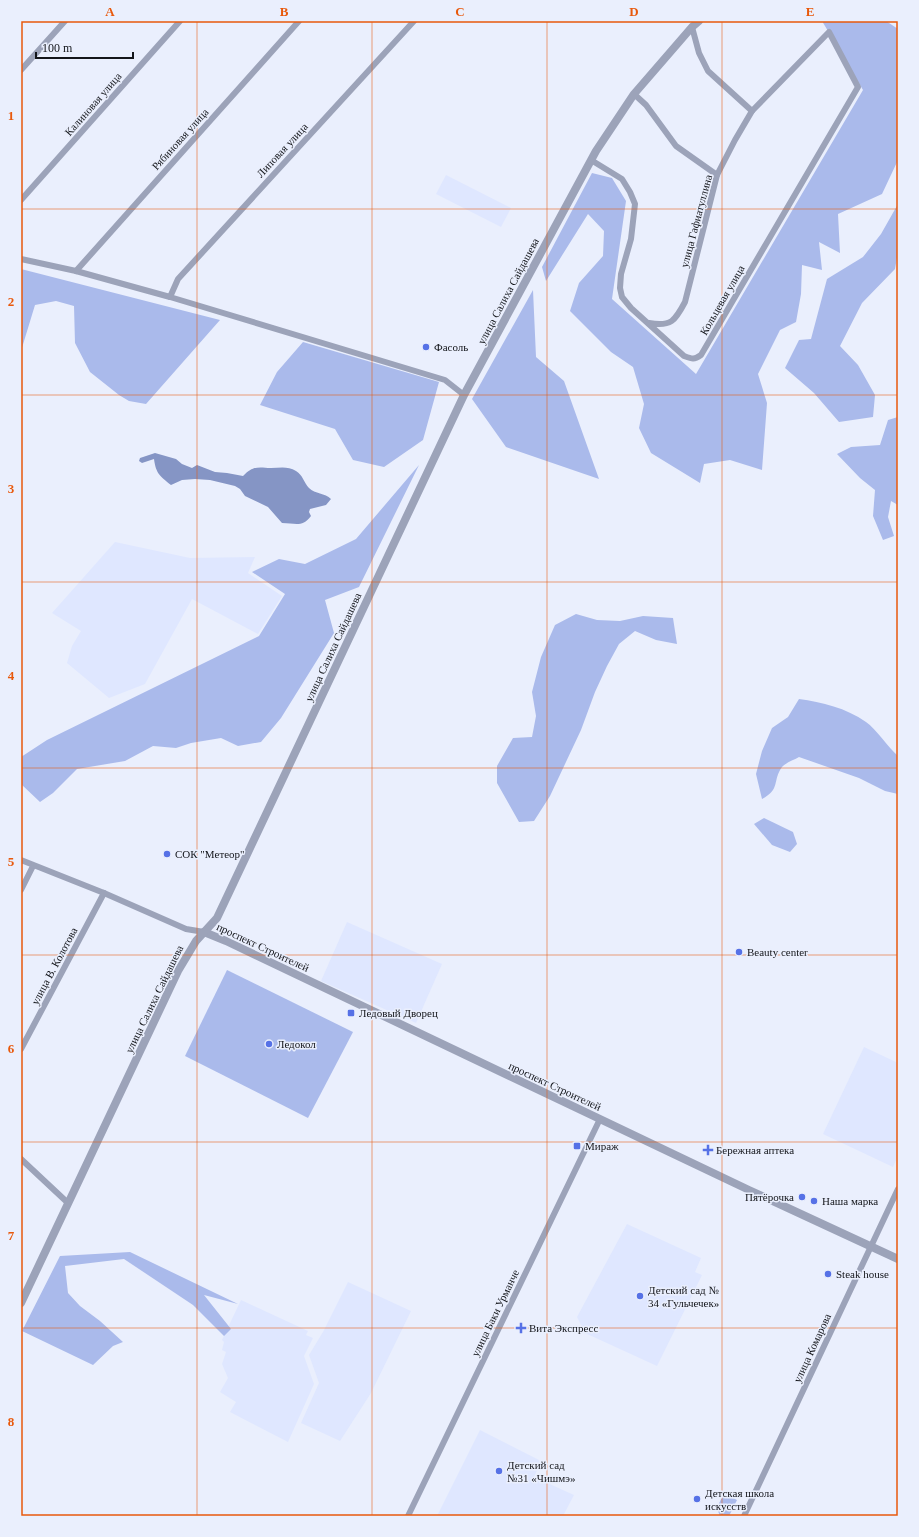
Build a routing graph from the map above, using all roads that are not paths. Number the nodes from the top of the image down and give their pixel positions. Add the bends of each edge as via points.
1 (65, 21) edge
2 (180, 21) edge
3 (299, 21) edge
4 (414, 21) edge
5 (699, 21) edge
6 (692, 27) junction
7 (823, 37) joint
8 (21, 70) edge
9 (634, 94) junction
10 (752, 111) junction
11 (591, 160) junction
12 (717, 175) junction
13 (21, 200) edge
14 (21, 259) edge
15 (76, 270) junction
16 (170, 296) junction
17 (649, 323) junction
18 (464, 394) junction
19 (21, 860) edge
20 (33, 866) junction
21 (21, 890) edge
22 (104, 892) junction
23 (204, 932) junction
24 (21, 1049) edge
25 (600, 1119) junction
26 (21, 1159) edge
27 (898, 1189) edge
28 (68, 1203) junction
29 (871, 1247) junction
30 (898, 1259) edge
31 (21, 1303) edge
32 (408, 1516) edge
33 (744, 1516) edge

1 - 8 street
2 - 13 street, Калиновая улица
3 - 15 street, Рябиновая улица
4 - 16 street, Липовая улица via 178,279
5 - 6 street, улица Салиха Сайдашева
6 - 9 street, улица Салиха Сайдашева
6 - 10 street via 699,54 708,71
7 - 10 street, улица Гафиатуллина
7 - 17 street, Кольцевая улица via 829,32 858,88 701,355 695,359 684,356
9 - 11 street, улица Салиха Сайдашева
9 - 12 street via 646,105 676,146
10 - 12 street, улица Гафиатуллина
11 - 17 street, Кольцевая улица via 622,179 630,192 634,204 634,218 620,288 622,297 631,308
11 - 18 street, улица Салиха Сайдашева
12 - 17 street, улица Гафиатуллина via 685,302 672,322 661,326
14 - 15 street
15 - 16 street
16 - 18 street via 445,380
18 - 23 street, улица Салиха Сайдашева via 217,918
19 - 20 street
20 - 21 street
20 - 22 street
22 - 23 street via 186,929
22 - 24 street, улица В. Колотова
23 - 25 street, проспект Строителей
23 - 28 street, улица Салиха Сайдашева via 178,970
25 - 29 street, проспект Строителей
25 - 32 street, улица Баки Урманче
26 - 28 street
27 - 29 street, улица Комарова
28 - 31 street, улица Салиха Сайдашева
29 - 30 street, проспект Строителей
29 - 33 street, улица Комарова

